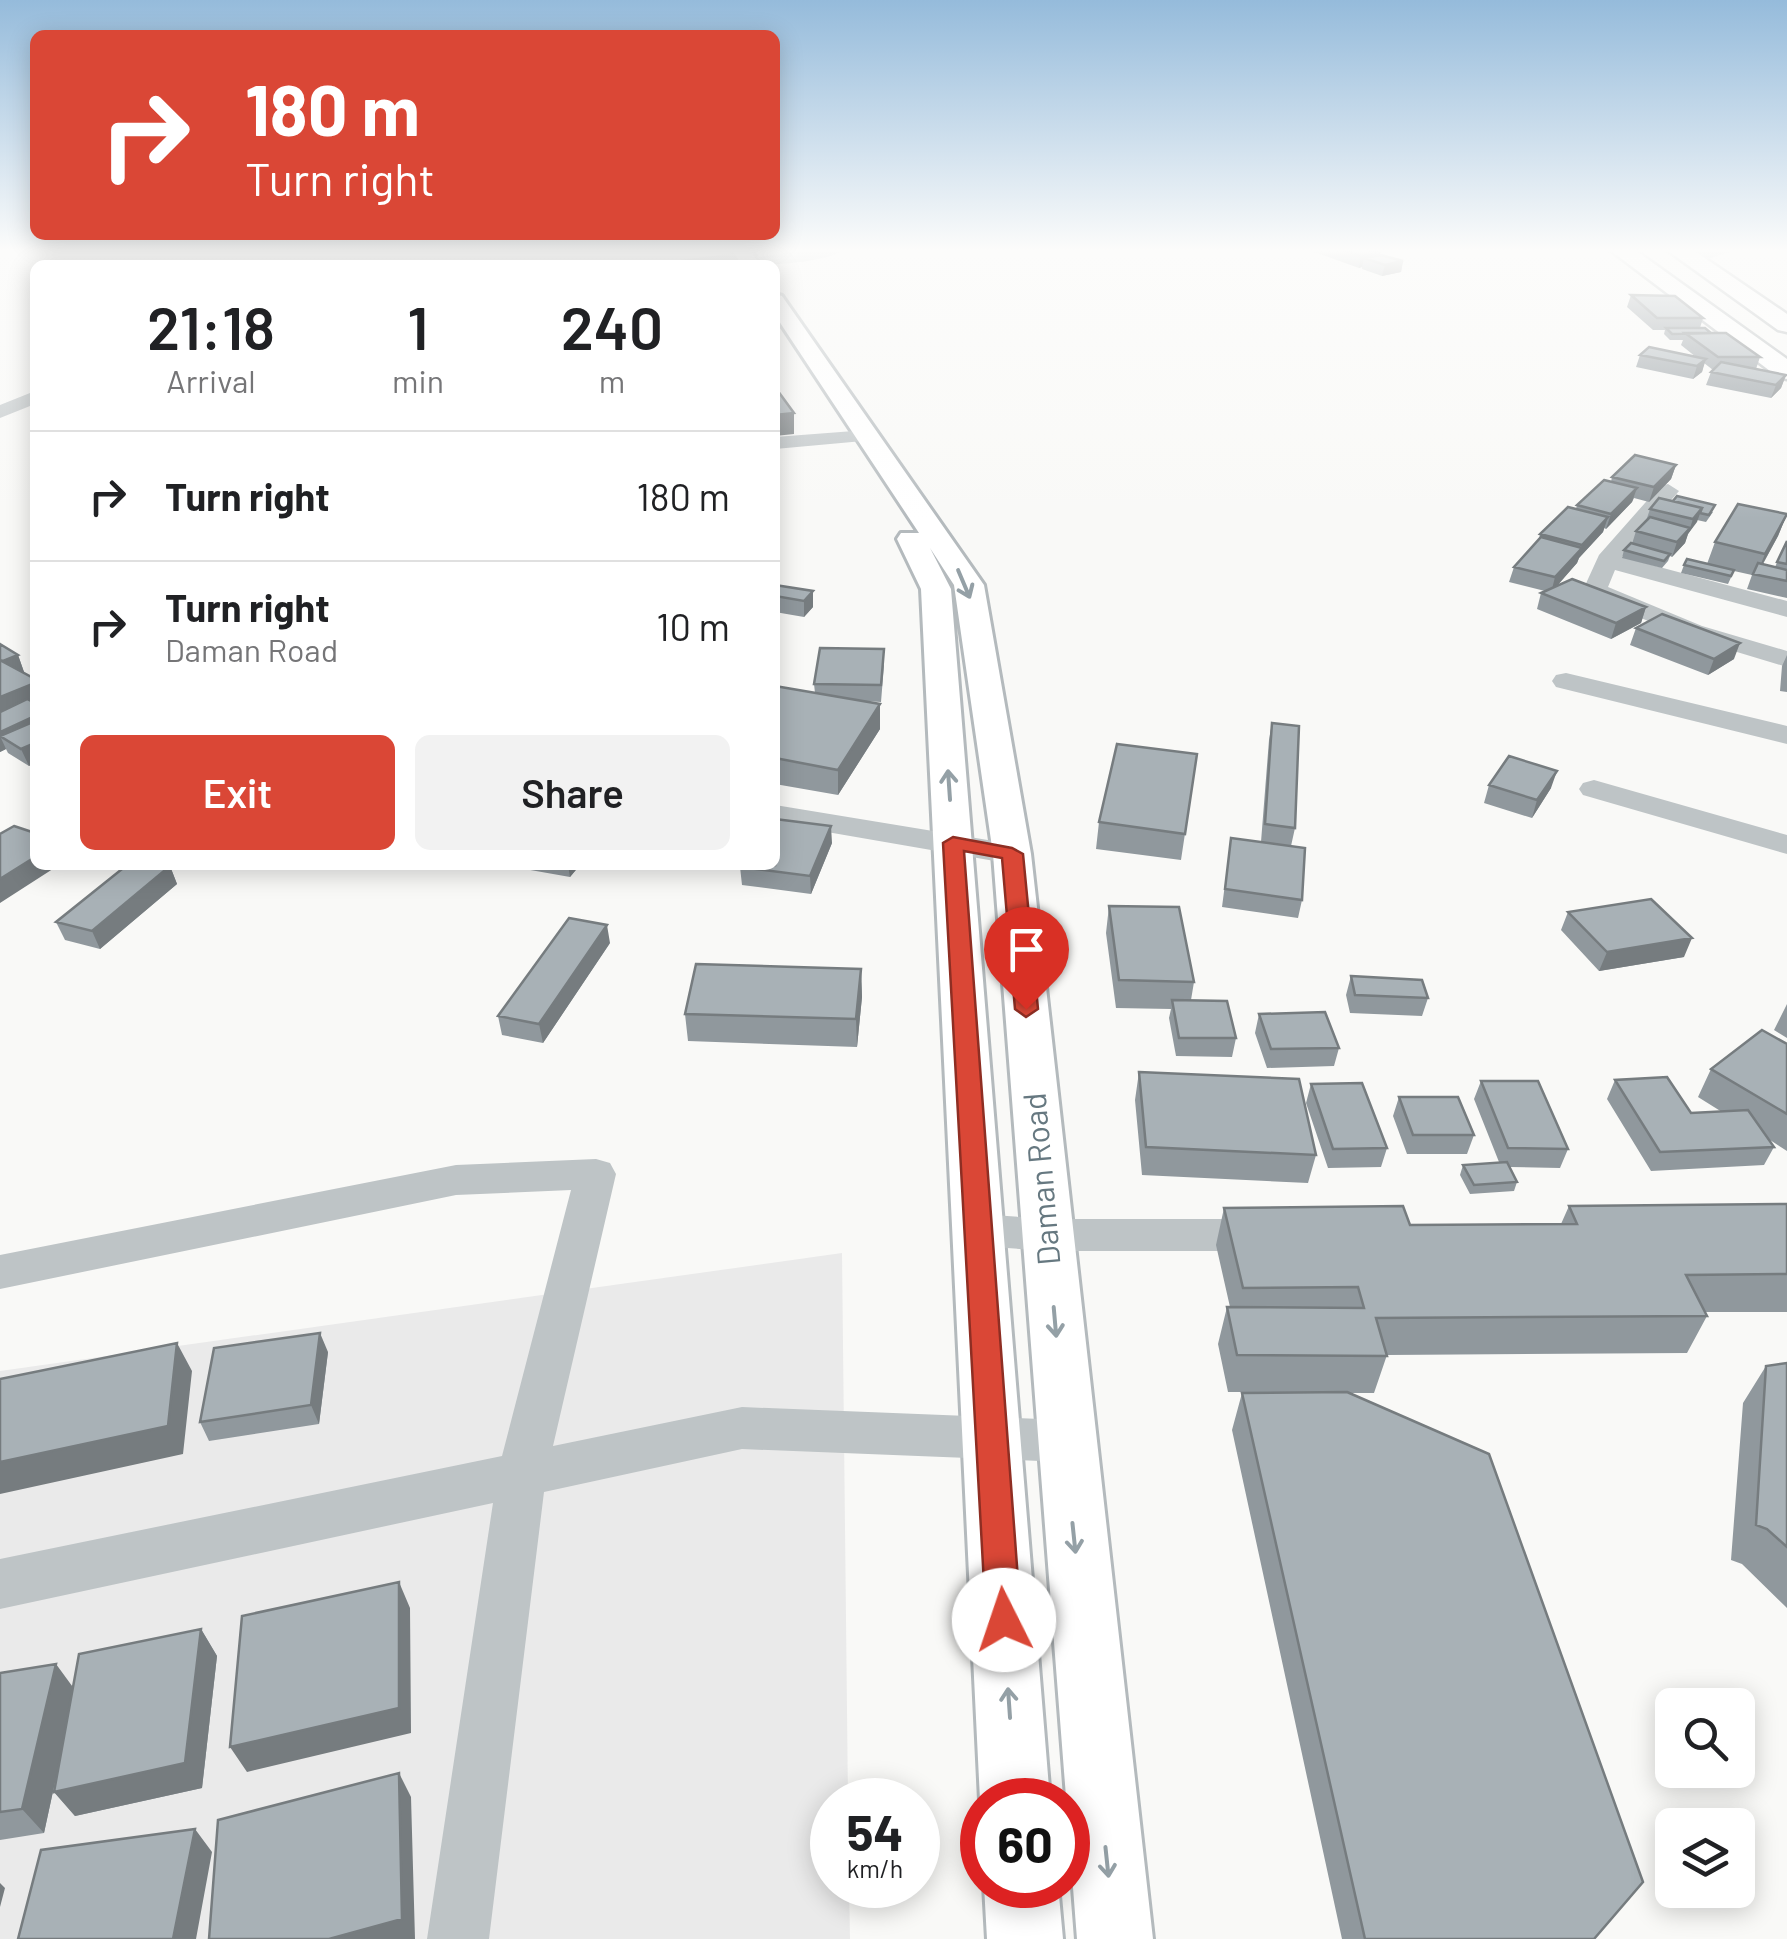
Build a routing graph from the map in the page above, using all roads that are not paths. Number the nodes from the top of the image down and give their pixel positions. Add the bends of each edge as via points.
1 (799, 340) edge
2 (1745, 340) edge
3 (780, 343) edge
4 (1787, 371) edge
5 (30, 399) edge
6 (0, 412) edge
7 (855, 436) junction
8 (780, 443) edge
9 (1668, 491) edge
10 (1607, 560) junction
11 (1787, 609) edge
12 (1787, 659) edge
13 (1566, 681) dead end
14 (1787, 736) edge
15 (1594, 790) dead end
16 (780, 815) edge
17 (953, 843) junction
18 (1787, 845) edge
19 (1012, 854) junction
20 (978, 1230) junction
21 (1048, 1235) junction
22 (1307, 1235) edge
23 (0, 1272) edge
24 (992, 1439) junction
25 (1064, 1441) junction
26 (522, 1474) junction
27 (0, 1584) edge
28 (1015, 1778) edge
29 (1022, 1908) edge
30 (458, 1939) edge
31 (1024, 1939) edge
32 (1115, 1939) edge

1 - 7 main road, Daman Road
2 - 4 highway
3 - 7 main road
5 - 6 street
7 - 8 street
17 -> 7 main road via 936,588
7 -> 19 main road, Daman Road via 969,585
9 - 10 street
10 - 11 street
10 - 12 street via 1595,590 1693,631
13 - 14 street
15 - 18 street
16 - 17 street
17 - 19 street
17 - 20 main road
19 - 21 main road, Daman Road
20 - 21 street
20 - 24 main road
21 - 22 street
21 -> 25 main road, Daman Road
23 - 26 street via 456,1180 596,1174
24 - 25 street
24 - 26 street via 742,1428
28 -> 24 main road
25 -> 32 main road, Daman Road
26 - 27 street
26 - 30 street
29 - 31 main road

